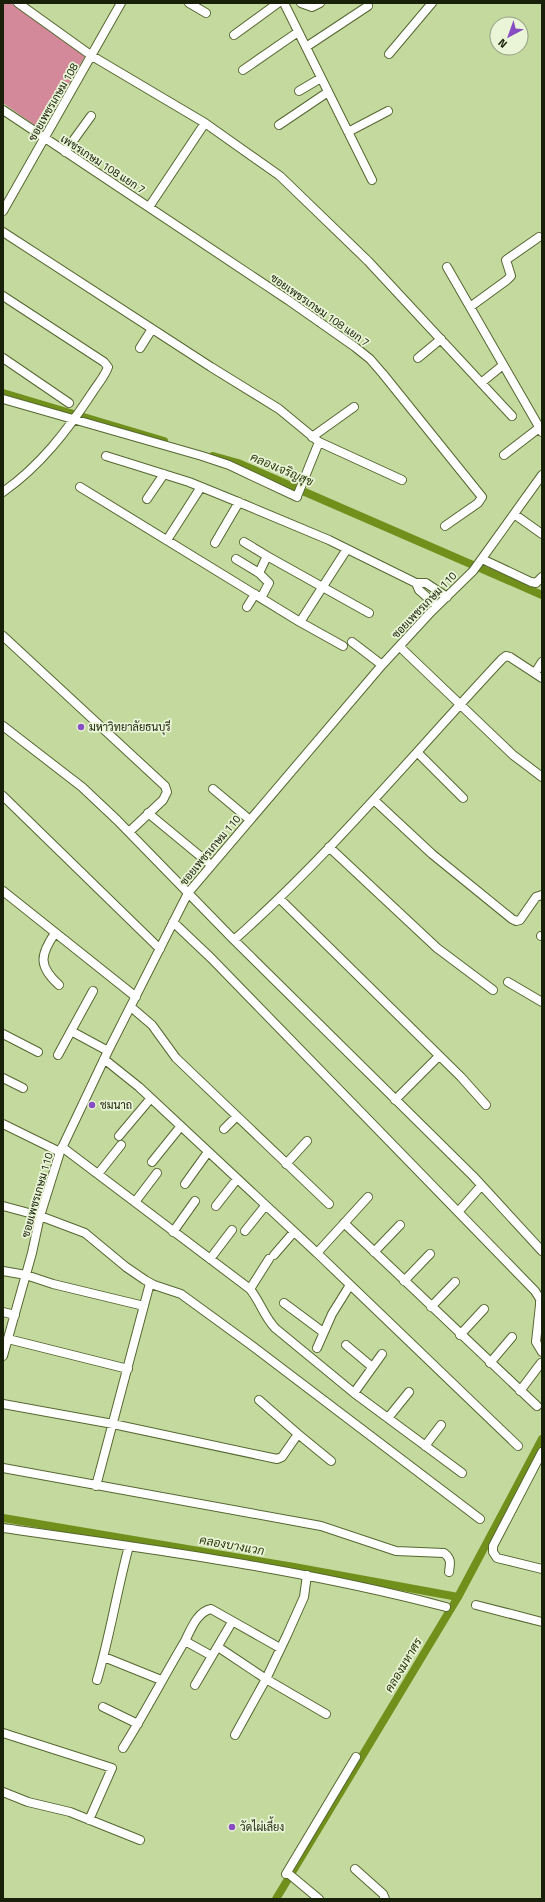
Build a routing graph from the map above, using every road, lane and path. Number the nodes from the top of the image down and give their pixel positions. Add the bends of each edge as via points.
1 (18, 3) edge
2 (121, 3) edge
3 (189, 3) edge
4 (278, 3) edge
5 (284, 3) edge
6 (301, 3) edge
7 (320, 3) edge
8 (432, 3) edge
9 (368, 6) dead end
10 (206, 13) dead end
11 (298, 32) junction
12 (234, 35) dead end
13 (306, 47) junction
14 (389, 54) dead end
15 (92, 56) junction
16 (243, 70) dead end
17 (321, 78) junction
18 (299, 91) dead end
19 (328, 92) junction
20 (3, 110) edge
21 (388, 111) dead end
22 (91, 116) dead end
23 (205, 123) junction
24 (279, 125) dead end
25 (348, 132) junction
26 (45, 138) junction
27 (65, 152) junction
28 (372, 180) dead end
29 (149, 207) junction
30 (3, 211) edge
31 (3, 232) edge
32 (540, 236) dead end
33 (448, 267) dead end
34 (3, 296) edge
35 (470, 307) junction
36 (152, 329) junction
37 (441, 339) junction
38 (140, 348) dead end
39 (3, 358) edge
40 (418, 358) dead end
41 (503, 365) junction
42 (481, 382) junction
43 (3, 400) edge
44 (69, 403) dead end
45 (354, 407) dead end
46 (512, 416) dead end
47 (75, 417) junction
48 (540, 430) edge
49 (312, 437) junction
50 (319, 442) junction
51 (504, 455) dead end
52 (106, 456) dead end
53 (164, 474) junction
54 (542, 475) edge
55 (402, 480) dead end
56 (80, 487) dead end
57 (201, 487) junction
58 (3, 492) edge
59 (147, 499) dead end
60 (239, 502) junction
61 (514, 514) junction
62 (445, 526) dead end
63 (542, 534) edge
64 (167, 540) junction
65 (244, 542) dead end
66 (215, 543) dead end
67 (347, 549) junction
68 (267, 556) junction
69 (236, 559) dead end
70 (481, 560) junction
71 (259, 573) junction
72 (542, 577) edge
73 (416, 583) junction
74 (323, 588) junction
75 (258, 596) junction
76 (446, 597) junction
77 (437, 606) junction
78 (247, 607) dead end
79 (369, 612) dead end
80 (300, 622) junction
81 (3, 636) edge
82 (352, 642) dead end
83 (343, 646) dead end
84 (400, 647) junction
85 (542, 662) edge
86 (382, 665) junction
87 (535, 673) junction
88 (542, 678) edge
89 (460, 704) junction
90 (3, 726) edge
91 (418, 753) junction
92 (542, 777) edge
93 (213, 789) dead end
94 (3, 796) edge
95 (463, 798) dead end
96 (374, 800) junction
97 (148, 814) junction
98 (250, 820) junction
99 (129, 832) junction
100 (329, 847) junction
101 (211, 865) junction
102 (3, 891) edge
103 (188, 893) junction
104 (542, 895) edge
105 (280, 899) junction
106 (173, 922) junction
107 (55, 934) junction
108 (234, 940) junction
109 (160, 949) junction
110 (508, 982) dead end
111 (59, 985) dead end
112 (492, 990) dead end
113 (93, 991) dead end
114 (136, 997) junction
115 (542, 1002) edge
116 (131, 1007) junction
117 (71, 1031) junction
118 (3, 1034) edge
119 (108, 1051) junction
120 (38, 1052) dead end
121 (58, 1055) dead end
122 (439, 1056) junction
123 (104, 1059) junction
124 (3, 1078) edge
125 (23, 1088) dead end
126 (151, 1098) junction
127 (395, 1100) junction
128 (486, 1105) dead end
129 (237, 1116) junction
130 (3, 1124) edge
131 (181, 1126) junction
132 (224, 1130) dead end
133 (119, 1136) dead end
134 (307, 1141) dead end
135 (121, 1145) dead end
136 (61, 1149) junction
137 (208, 1152) junction
138 (152, 1162) dead end
139 (286, 1164) junction
140 (157, 1173) dead end
141 (98, 1174) junction
142 (237, 1180) junction
143 (185, 1184) dead end
144 (481, 1186) junction
145 (368, 1197) dead end
146 (194, 1201) dead end
147 (135, 1202) junction
148 (329, 1204) dead end
149 (3, 1206) edge
150 (216, 1206) dead end
151 (265, 1206) junction
152 (458, 1212) junction
153 (40, 1216) junction
154 (344, 1223) junction
155 (400, 1225) dead end
156 (232, 1230) dead end
157 (245, 1231) dead end
158 (173, 1232) junction
159 (293, 1233) junction
160 (374, 1252) junction
161 (542, 1252) edge
162 (316, 1253) junction
163 (430, 1254) dead end
164 (210, 1259) junction
165 (3, 1271) edge
166 (26, 1275) junction
167 (404, 1281) junction
168 (455, 1282) dead end
169 (150, 1283) junction
170 (350, 1284) junction
171 (250, 1290) junction
172 (284, 1303) dead end
173 (144, 1306) junction
174 (431, 1307) junction
175 (484, 1309) dead end
176 (3, 1312) edge
177 (15, 1315) junction
178 (324, 1332) junction
179 (460, 1335) junction
180 (512, 1337) dead end
181 (8, 1339) junction
182 (346, 1345) dead end
183 (317, 1348) dead end
184 (542, 1352) edge
185 (382, 1354) dead end
186 (3, 1356) edge
187 (490, 1363) junction
188 (540, 1363) dead end
189 (371, 1366) junction
190 (128, 1369) junction
191 (520, 1391) junction
192 (409, 1392) dead end
193 (354, 1393) junction
194 (259, 1400) dead end
195 (3, 1404) edge
196 (537, 1406) dead end
197 (388, 1418) junction
198 (113, 1424) junction
199 (441, 1425) dead end
200 (298, 1434) junction
201 (425, 1446) junction
202 (518, 1446) dead end
203 (542, 1452) edge
204 (331, 1461) dead end
205 (3, 1468) edge
206 (462, 1473) dead end
207 (96, 1486) junction
208 (480, 1519) dead end
209 (3, 1528) edge
210 (129, 1546) junction
211 (542, 1569) edge
212 (449, 1572) dead end
213 (307, 1575) junction
214 (476, 1605) dead end
215 (446, 1607) dead end
216 (232, 1622) junction
217 (542, 1622) edge
218 (185, 1640) junction
219 (218, 1647) junction
220 (280, 1648) junction
221 (212, 1656) junction
222 (104, 1657) junction
223 (266, 1679) junction
224 (97, 1680) dead end
225 (161, 1680) junction
226 (195, 1685) dead end
227 (103, 1707) dead end
228 (326, 1714) dead end
229 (138, 1724) junction
230 (3, 1733) edge
231 (235, 1735) dead end
232 (123, 1748) dead end
233 (356, 1757) dead end
234 (3, 1792) edge
235 (89, 1820) junction
236 (140, 1840) dead end
237 (355, 1869) dead end
238 (319, 1899) edge
239 (385, 1899) edge

1 - 15 street
2 - 15 street, ซอยเพชรเกษม 108
3 - 10 street
4 - 12 street
5 - 11 street
6 - 7 street via 312,7
8 - 14 street
9 - 13 street
11 - 13 street
11 - 16 street
13 - 17 street
15 - 23 street
15 - 26 street, ซอยเพชรเกษม 108
17 - 18 street
17 - 19 street
19 - 24 street
19 - 25 street
20 - 26 street, เพชรเกษม 108 แยก 7
21 - 25 street
22 - 27 street
23 - 29 street
23 - 37 street via 280,176 368,262
25 - 28 street
26 - 27 street, เพชรเกษม 108 แยก 7
26 - 30 street, ซอยเพชรเกษม 108
27 - 29 street, เพชรเกษม 108 แยก 7
29 - 62 street, ซอยเพชรเกษม 108 แยก 7 via 288,300 370,359 482,497 478,503
31 - 36 street
32 - 35 street via 506,260 511,276
33 - 35 street
34 - 47 street via 107,364 107,371
35 - 41 street
36 - 38 street
36 - 49 street via 279,410
37 - 40 street
37 - 42 street
39 - 44 street
41 - 42 street
41 - 48 street
42 - 46 street
43 - 47 street
45 - 49 street
47 - 50 street via 229,465 298,495
47 - 58 street via 40,462
48 - 51 street
49 - 50 street
50 - 55 street
52 - 53 street
53 - 57 street
53 - 59 street
54 - 61 street, ซอยเพชรเกษม 110
56 - 64 street
57 - 60 street
57 - 64 street
60 - 66 street
60 - 67 street
61 - 63 street
61 - 70 street, ซอยเพชรเกษม 110
64 - 75 street
65 - 68 street
67 - 73 street
67 - 74 street
68 - 71 street
68 - 74 street
69 - 71 street
70 - 72 street via 531,582 536,583
70 - 76 street, ซอยเพชรเกษม 110
71 - 75 street via 269,583
73 - 76 street via 426,583
73 - 77 street via 419,590
74 - 79 street
74 - 80 street
75 - 78 street
75 - 80 street
76 - 77 street, ซอยเพชรเกษม 110
77 - 84 street, ซอยเพชรเกษม 110
80 - 83 street
81 - 97 street via 165,786 167,792 163,800
82 - 86 street
84 - 86 street, ซอยเพชรเกษม 110
84 - 89 street
85 - 87 street
86 - 98 street, ซอยเพชรเกษม 110
87 - 88 street
87 - 89 street via 506,656
89 - 91 street
89 - 92 street via 513,755
90 - 99 street via 82,787
91 - 95 street
91 - 96 street
93 - 98 street
94 - 109 street
96 - 100 street
96 - 104 street via 432,854 512,919 520,920 536,897
97 - 99 street
97 - 101 street
98 - 101 street, ซอยเพชรเกษม 110
99 - 103 street
100 - 105 street
100 - 112 street via 437,948
101 - 103 street, ซอยเพชรเกษม 110
102 - 107 street
103 - 106 street, ซอยเพชรเกษม 110
103 - 108 street
105 - 108 street
105 - 122 street
106 - 109 street, ซอยเพชรเกษม 110
106 - 152 street
107 - 111 street via 44,951 42,960 51,978
107 - 114 street
108 - 127 street
109 - 114 street, ซอยเพชรเกษม 110
110 - 115 street
113 - 117 street
114 - 116 street, ซอยเพชรเกษม 110
116 - 119 street, ซอยเพชรเกษม 110
116 - 129 street via 152,1025 176,1058
117 - 119 street
117 - 121 street
118 - 120 street
119 - 123 street, ซอยเพชรเกษม 110
122 - 127 street
122 - 128 street
123 - 126 street
123 - 136 street, ซอยเพชรเกษม 110
124 - 125 street
126 - 131 street
126 - 133 street
127 - 144 street
129 - 132 street
129 - 139 street
130 - 136 street
131 - 137 street
131 - 138 street
134 - 139 street
135 - 141 street
136 - 141 street
136 - 153 street, ซอยเพชรเกษม 110
137 - 142 street
137 - 143 street
139 - 148 street
140 - 147 street
141 - 147 street
142 - 150 street
142 - 151 street
144 - 152 street
144 - 161 street
145 - 154 street
146 - 158 street
147 - 158 street
149 - 153 street
151 - 157 street
151 - 159 street
152 - 184 street via 540,1299 536,1342
153 - 166 street, ซอยเพชรเกษม 110
153 - 169 street via 85,1233
154 - 160 street
154 - 162 street
155 - 160 street
156 - 164 street
158 - 164 street
159 - 162 street
159 - 171 street via 271,1257
160 - 167 street
162 - 170 street
163 - 167 street
164 - 171 street
165 - 166 street
166 - 173 street
166 - 177 street, ซอยเพชรเกษม 110
167 - 174 street
168 - 174 street
169 - 173 street
169 - 208 street via 190,1299
170 - 178 street
170 - 202 street
171 - 193 street via 261,1304 266,1319 275,1328
172 - 178 street
173 - 190 street
174 - 179 street
175 - 179 street
176 - 177 street
177 - 181 street, ซอยเพชรเกษม 110
178 - 183 street
179 - 187 street
180 - 187 street
181 - 186 street, ซอยเพชรเกษม 110
181 - 190 street
182 - 189 street
185 - 189 street
187 - 191 street
188 - 191 street
189 - 193 street
190 - 198 street
191 - 196 street
192 - 197 street
193 - 197 street
194 - 200 street
195 - 198 street
197 - 201 street
198 - 200 street via 277,1459 282,1457
198 - 207 street
199 - 201 street
200 - 204 street
201 - 206 street
203 - 211 street via 493,1546 493,1552 497,1558
205 - 207 street
207 - 212 street via 322,1526 396,1551 444,1553 450,1560
209 - 210 street
210 - 213 street
210 - 222 street
213 - 215 street via 379,1589
213 - 220 street via 304,1597
214 - 217 street
216 - 218 street via 215,1611 205,1610
216 - 219 street
216 - 220 street
218 - 221 street
218 - 225 street
219 - 221 street
219 - 223 street
220 - 223 street
221 - 226 street
222 - 224 street
222 - 225 street
223 - 228 street
223 - 231 street
225 - 229 street
227 - 229 street
229 - 232 street
230 - 235 street via 112,1768
233 - 238 street via 286,1874
234 - 235 street
235 - 236 street
237 - 239 street via 384,1894

